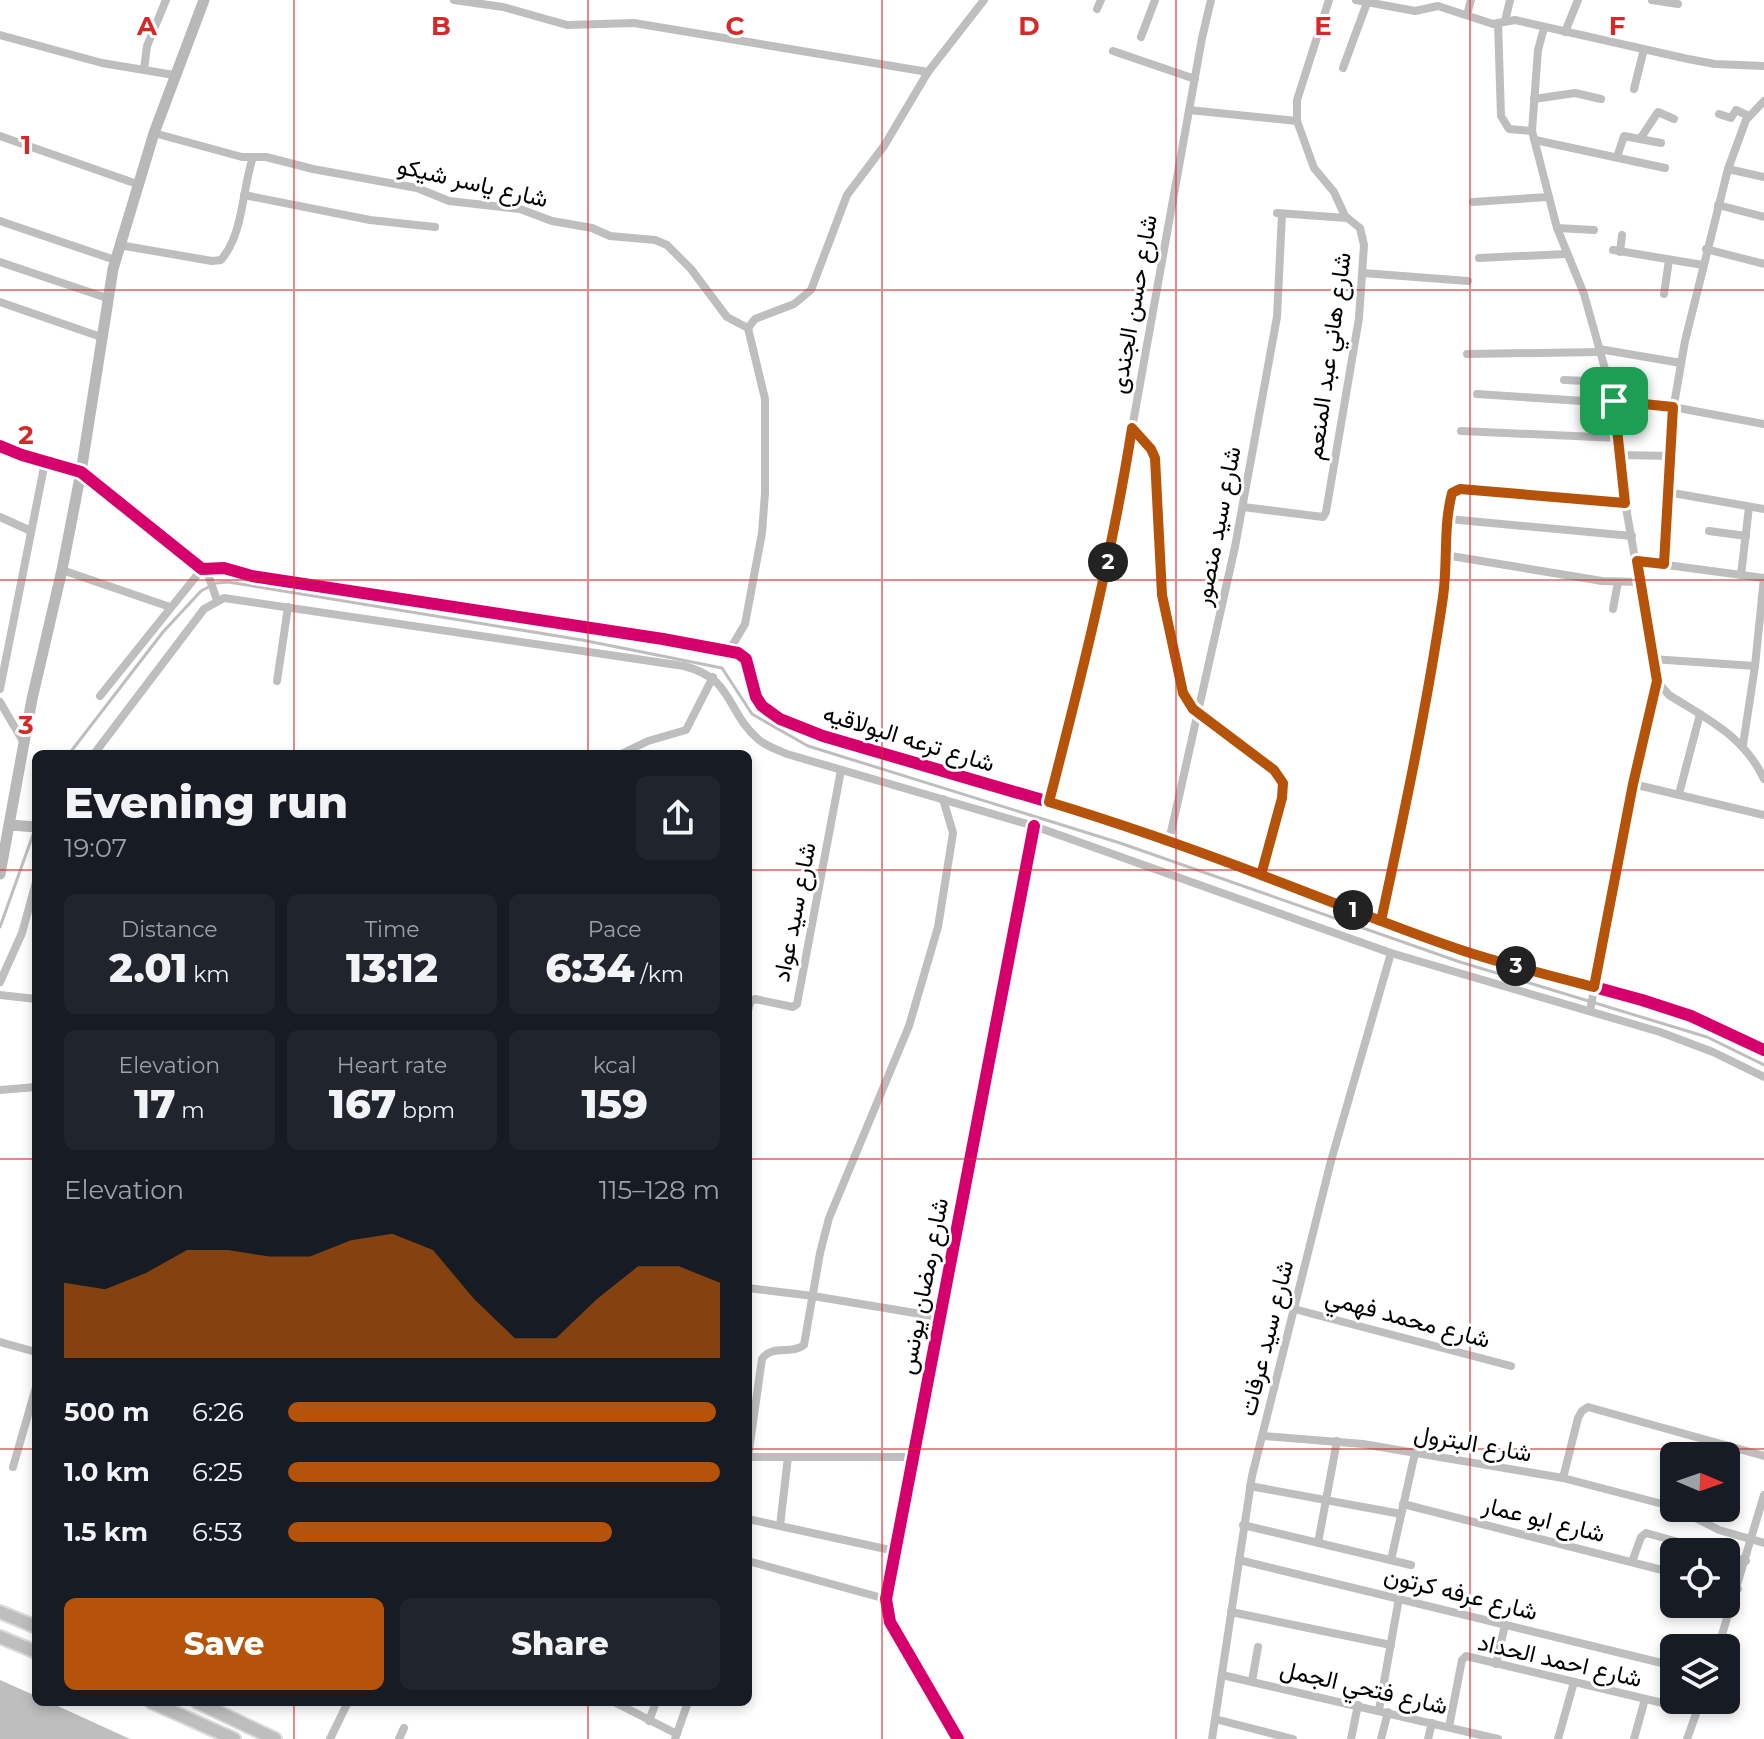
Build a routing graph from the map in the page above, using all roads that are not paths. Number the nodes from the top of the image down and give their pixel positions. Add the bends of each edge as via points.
1 (166, 0) edge
2 (204, 0) edge
3 (454, 0) edge
4 (984, 0) edge
5 (1155, 0) edge
6 (1211, 0) edge
7 (1329, 0) edge
8 (1356, 0) edge
9 (1471, 0) edge
10 (1510, 0) edge
11 (1578, 0) edge
12 (1652, 0) edge
13 (1368, 1) edge
14 (1678, 4) dead end
15 (1467, 15) junction
16 (1502, 22) junction
17 (1544, 28) junction
18 (1565, 32) junction
19 (0, 35) edge
20 (1141, 37) dead end
21 (1644, 49) junction
22 (1113, 51) dead end
23 (1764, 66) edge
24 (1343, 68) dead end
25 (148, 70) junction
26 (928, 72) junction
27 (170, 74) junction
28 (1195, 79) junction
29 (1634, 89) dead end
30 (1534, 99) junction
31 (1601, 99) dead end
32 (1764, 101) edge
33 (1189, 110) junction
34 (1719, 114) dead end
35 (1749, 116) junction
36 (1674, 119) dead end
37 (1297, 121) junction
38 (154, 133) junction
39 (1533, 135) junction
40 (0, 136) edge
41 (1640, 139) junction
42 (1661, 143) dead end
43 (253, 157) junction
44 (1617, 157) junction
45 (1665, 168) dead end
46 (1728, 169) junction
47 (1764, 177) edge
48 (137, 184) junction
49 (244, 195) junction
50 (1548, 197) junction
51 (1473, 202) dead end
52 (1718, 205) junction
53 (1764, 217) edge
54 (1347, 218) junction
55 (0, 221) edge
56 (435, 227) dead end
57 (1557, 228) junction
58 (1594, 230) dead end
59 (1622, 235) dead end
60 (119, 245) junction
61 (1706, 249) junction
62 (1566, 254) junction
63 (1479, 258) dead end
64 (115, 260) junction
65 (1669, 260) junction
66 (0, 262) edge
67 (1764, 264) edge
68 (1703, 265) junction
69 (1363, 273) junction
70 (1468, 281) dead end
71 (1664, 294) dead end
72 (107, 298) junction
73 (0, 302) edge
74 (748, 328) junction
75 (101, 337) junction
76 (1600, 350) junction
77 (1467, 354) dead end
78 (1681, 363) junction
79 (1564, 380) dead end
80 (1609, 382) junction
81 (1477, 394) dead end
82 (1614, 401) junction
83 (1673, 407) junction
84 (1764, 424) edge
85 (1132, 428) junction
86 (1461, 431) dead end
87 (1619, 438) junction
88 (0, 446) edge
89 (1620, 455) junction
90 (1669, 456) junction
91 (49, 463) junction
92 (76, 470) junction
93 (1667, 492) junction
94 (1625, 503) junction
95 (1243, 507) junction
96 (1749, 507) junction
97 (1764, 509) edge
98 (0, 517) edge
99 (1448, 519) junction
100 (31, 531) junction
101 (1709, 531) dead end
102 (1632, 536) junction
103 (1746, 536) junction
104 (1445, 555) junction
105 (1637, 561) junction
106 (1664, 564) junction
107 (62, 570) junction
108 (205, 571) junction
109 (1741, 575) junction
110 (1764, 578) edge
111 (1618, 582) junction
112 (1640, 582) junction
113 (216, 597) junction
114 (170, 607) junction
115 (288, 607) junction
116 (1613, 609) dead end
117 (729, 651) junction
118 (1652, 659) junction
119 (1755, 666) junction
120 (713, 677) junction
121 (277, 681) dead end
122 (1657, 681) junction
123 (0, 689) edge
124 (100, 696) dead end
125 (0, 702) edge
126 (1198, 713) junction
127 (1700, 714) junction
128 (24, 743) junction
129 (1743, 745) junction
130 (97, 750) edge
131 (629, 750) edge
132 (1759, 760) edge
133 (841, 770) junction
134 (1764, 779) edge
135 (1633, 784) junction
136 (1679, 794) junction
137 (943, 799) junction
138 (1049, 802) junction
139 (1764, 815) edge
140 (10, 825) junction
141 (1034, 826) junction
142 (31, 827) edge
143 (1169, 841) junction
144 (0, 874) edge
145 (1261, 875) junction
146 (32, 897) edge
147 (1381, 921) junction
148 (1391, 953) junction
149 (0, 982) edge
150 (1594, 987) junction
151 (0, 995) edge
152 (32, 999) edge
153 (752, 1001) edge
154 (1590, 1011) junction
155 (1764, 1050) edge
156 (1764, 1077) edge
157 (32, 1087) edge
158 (0, 1090) edge
159 (752, 1288) edge
160 (813, 1296) junction
161 (1294, 1309) junction
162 (939, 1317) junction
163 (0, 1342) edge
164 (32, 1351) edge
165 (1511, 1366) dead end
166 (32, 1401) edge
167 (752, 1429) edge
168 (1263, 1436) junction
169 (1337, 1441) junction
170 (1415, 1453) junction
171 (1764, 1456) edge
172 (752, 1457) edge
173 (788, 1457) junction
174 (912, 1457) junction
175 (13, 1467) dead end
176 (1563, 1478) junction
177 (1250, 1486) junction
178 (1764, 1496) edge
179 (1326, 1500) junction
180 (1403, 1504) junction
181 (1660, 1504) edge
182 (1401, 1514) junction
183 (752, 1520) edge
184 (1703, 1522) edge
185 (1243, 1525) junction
186 (780, 1526) junction
187 (1664, 1538) edge
188 (1752, 1538) junction
189 (1318, 1543) junction
190 (1764, 1543) edge
191 (895, 1551) junction
192 (1740, 1559) edge
193 (1239, 1560) junction
194 (1391, 1560) junction
195 (1746, 1561) junction
196 (752, 1562) edge
197 (1632, 1562) junction
198 (1411, 1565) dead end
199 (1660, 1569) edge
200 (1740, 1582) edge
201 (1399, 1598) junction
202 (886, 1599) junction
203 (0, 1612) edge
204 (1231, 1612) junction
205 (32, 1625) edge
206 (1505, 1625) junction
207 (0, 1637) edge
208 (1391, 1645) junction
209 (1258, 1647) dead end
210 (32, 1650) edge
211 (1660, 1663) edge
212 (1496, 1664) junction
213 (1222, 1675) junction
214 (1252, 1681) junction
215 (1574, 1682) junction
216 (1645, 1699) junction
217 (1660, 1703) edge
218 (1358, 1705) junction
219 (160, 1706) edge
220 (205, 1706) edge
221 (346, 1706) edge
222 (621, 1706) edge
223 (655, 1706) edge
224 (687, 1706) edge
225 (1384, 1711) junction
226 (1695, 1714) edge
227 (1215, 1719) junction
228 (649, 1721) junction
229 (1432, 1723) junction
230 (1449, 1727) junction
231 (404, 1728) dead end
232 (1473, 1736) edge
233 (676, 1737) edge
234 (234, 1739) edge
235 (275, 1739) edge
236 (330, 1739) edge
237 (399, 1739) edge
238 (958, 1739) edge
239 (1212, 1739) edge
240 (1293, 1739) edge
241 (1351, 1739) edge
242 (1381, 1739) edge
243 (1428, 1739) edge
244 (1498, 1739) edge
245 (1558, 1739) edge
246 (1634, 1739) edge
247 (1687, 1739) edge

1 - 25 street via 147,46
2 - 27 main road
3 - 26 street via 567,25 634,23
4 - 26 street
5 - 20 street
6 - 28 street, شارع حسن الجندى
7 - 37 street, شارع هاني عبد المنعم via 1297,100
8 - 13 street
9 - 15 street
10 - 16 street
11 - 18 street
12 - 14 street
13 - 15 street via 1415,11 1438,6
13 - 24 street
15 - 16 street
16 - 17 street
16 - 39 street via 1501,116 1509,129
17 - 18 street
17 - 30 street
18 - 21 street
19 - 25 street
21 - 23 street via 1715,64
21 - 29 street
22 - 28 street
25 - 27 street
26 - 74 street via 847,195 811,290 794,304 755,319
27 - 38 main road
28 - 33 street, شارع حسن الجندى
30 - 31 street via 1575,93
30 - 39 street
32 - 35 street
33 - 37 street
33 - 85 street, شارع حسن الجندى
34 - 35 street via 1730,118 1736,110
35 - 46 street
36 - 41 street via 1658,112
37 - 54 street, شارع هاني عبد المنعم via 1314,168
38 - 43 street, شارع ياسر شيكو
38 - 48 main road
39 - 44 street
39 - 50 street
40 - 48 street
41 - 42 street
41 - 44 street via 1624,136
43 - 49 street
43 - 74 street, شارع ياسر شيكو via 417,188 449,201 520,209 614,237 662,242 691,269 723,313
44 - 45 street
46 - 47 street
46 - 52 street
48 - 60 main road
49 - 56 street
49 - 60 street via 221,260
50 - 51 street
50 - 57 street
52 - 53 street
52 - 61 street
54 - 69 street, شارع هاني عبد المنعم via 1360,228 1364,240
54 - 95 street, شارع سيد منصور via 1279,214 1279,304
55 - 64 street
57 - 58 street
57 - 62 street
59 - 65 street via 1616,251
60 - 64 main road
61 - 67 street
61 - 68 street
62 - 63 street
62 - 76 street
64 - 72 main road
65 - 68 street
65 - 71 street
66 - 72 street
68 - 78 street
69 - 70 street
69 - 95 street, شارع هاني عبد المنعم via 1326,515
72 - 75 main road
73 - 75 street
74 - 117 street via 765,399 765,493 745,624
75 - 92 main road
76 - 77 street
76 - 78 street
76 - 80 street
78 - 83 street
79 - 80 street
80 - 82 street
81 - 82 street
82 - 83 street
82 - 87 street
83 - 84 street
83 - 90 street
85 - 126 street via 1155,458 1164,612 1178,681
85 - 138 street, شارع حسن الجندى via 1091,642
86 - 87 street
87 - 89 street
88 - 91 street
89 - 90 street
89 - 94 street
90 - 93 street
91 - 92 street
91 - 100 street
92 - 107 main road
92 - 108 street
93 - 96 street
93 - 106 street
94 - 99 street via 1460,489 1452,493
94 - 102 street
95 - 126 street, شارع سيد منصور
96 - 97 street
96 - 103 street
98 - 100 street
99 - 102 street
99 - 104 street
100 - 123 street
101 - 103 street
102 - 105 street
103 - 109 street
104 - 111 street
104 - 147 street via 1443,600
105 - 106 street
105 - 112 street
106 - 109 street
107 - 114 street
107 - 128 main road
108 - 113 street
108 - 114 street
108 - 117 street via 224,568
109 - 110 street
110 - 119 street
111 - 112 street
111 - 116 street
112 - 118 street
113 - 115 street
113 - 130 street
114 - 124 street
115 - 120 street via 684,666
115 - 121 street
117 - 138 street, شارع ترعه البولاقيه via 746,659 758,702 780,719
118 - 119 street
118 - 122 street
119 - 129 street
120 - 131 street via 686,730
120 - 133 street, شارع ترعه البولاقيه via 759,741
122 - 127 street
122 - 135 street
125 - 128 street
126 - 143 street, شارع سيد منصور
126 - 145 street via 1274,770 1283,783
127 - 129 street
127 - 136 street
128 - 140 main road
129 - 132 street
132 - 134 street
133 - 137 street, شارع ترعه البولاقيه
133 - 153 street, شارع سيد عواد via 797,1004
135 - 136 street
135 - 150 street
136 - 139 street
137 - 141 street, شارع ترعه البولاقيه
137 - 160 street via 953,833 938,927 909,1026 829,1218
138 - 143 street, شارع ترعه البولاقيه
140 - 142 main road
140 - 144 main road
141 - 148 street, شارع ترعه البولاقيه
141 - 162 street, شارع رمضان يونس
143 - 145 street, شارع ترعه البولاقيه
145 - 147 street, شارع ترعه البولاقيه
146 - 149 street
147 - 150 street, شارع ترعه البولاقيه via 1466,952
148 - 154 street, شارع ترعه البولاقيه
148 - 161 street, شارع سيد عرفات
150 - 154 street
150 - 155 street, شارع ترعه البولاقيه via 1691,1016
151 - 152 street
154 - 156 street, شارع ترعه البولاقيه via 1700,1047
157 - 158 street
159 - 160 street
160 - 162 street
160 - 167 street via 803,1348 771,1351 762,1359
161 - 165 street, شارع محمد فهمي
161 - 168 street, شارع سيد عرفات
162 - 174 street, شارع رمضان يونس
163 - 164 street
166 - 175 street
168 - 169 street, شارع البترول
168 - 177 street, شارع سيد عرفات
169 - 170 street, شارع البترول
169 - 179 street
170 - 176 street, شارع البترول
170 - 180 street
171 - 176 street via 1588,1407 1578,1418
172 - 173 street
173 - 174 street
173 - 186 street
174 - 191 street, شارع رمضان يونس
176 - 181 street, شارع البترول
177 - 179 street
177 - 185 street, شارع سيد عرفات
178 - 188 street
179 - 182 street
179 - 189 street
180 - 182 street
180 - 197 street, شارع ابو عمار
182 - 194 street
183 - 186 street
184 - 188 street, شارع البترول
185 - 189 street
185 - 193 street, شارع سيد عرفات
186 - 191 street
187 - 197 street via 1646,1533
188 - 190 street, شارع البترول
188 - 195 street
189 - 194 street
191 - 202 street, شارع رمضان يونس
192 - 195 street
193 - 201 street, شارع عرفه كرتون
193 - 204 street, شارع سيد عرفات
194 - 198 street
195 - 200 street
196 - 202 street
197 - 199 street, شارع ابو عمار
201 - 206 street, شارع عرفه كرتون
201 - 208 street
202 - 238 street, شارع رمضان يونس via 890,1622
203 - 205 main road
204 - 208 street
204 - 213 street, شارع سيد عرفات
206 - 211 street, شارع عرفه كرتون
206 - 212 street
207 - 210 main road
208 - 225 street
209 - 214 street
212 - 215 street, شارع احمد الحداد
212 - 230 street, شارع احمد الحداد via 1466,1656 1462,1660
213 - 214 street, شارع فتحي الجمل
213 - 227 street, شارع سيد عرفات
214 - 218 street, شارع فتحي الجمل
215 - 216 street, شارع احمد الحداد
215 - 245 street
216 - 217 street, شارع احمد الحداد
216 - 246 street
218 - 225 street, شارع فتحي الجمل
218 - 241 street
219 - 234 main road
220 - 235 main road
221 - 236 street
222 - 228 street
223 - 228 street
224 - 233 street
225 - 229 street, شارع فتحي الجمل
225 - 242 street
226 - 247 street
227 - 239 street, شارع سيد عرفات
227 - 240 street
228 - 233 street
229 - 230 street, شارع فتحي الجمل
229 - 243 street
230 - 232 street, شارع فتحي الجمل
231 - 237 street
232 - 244 street, شارع فتحي الجمل

